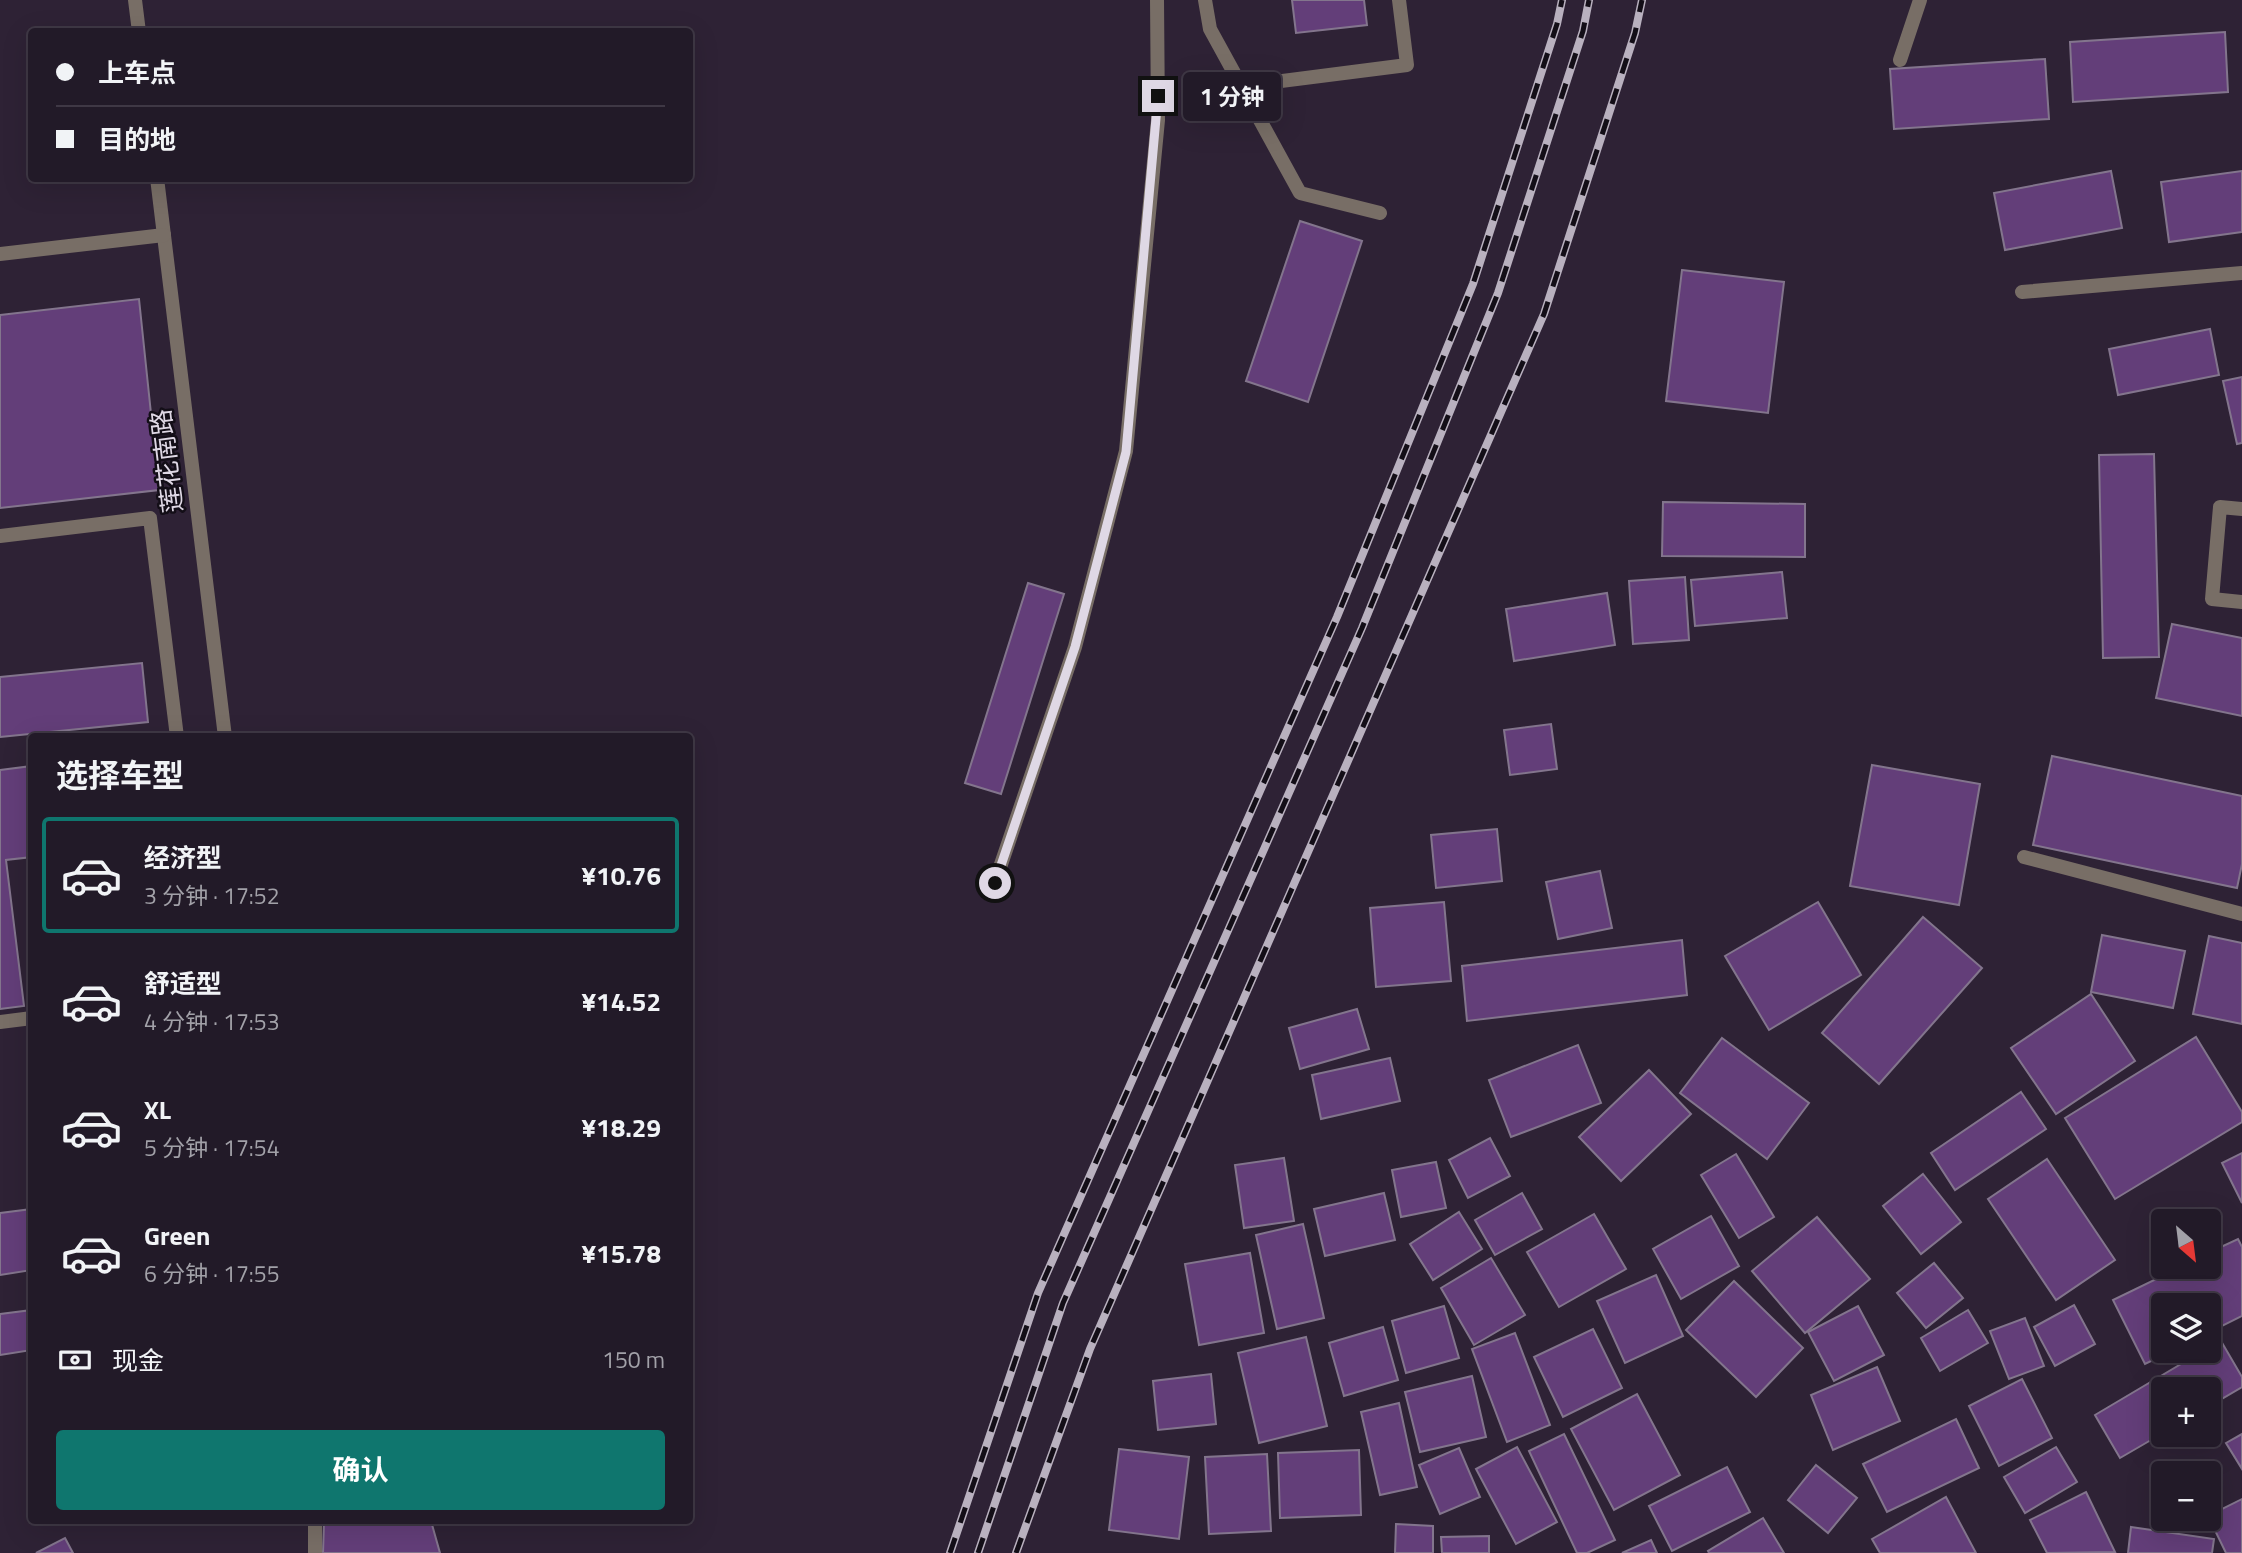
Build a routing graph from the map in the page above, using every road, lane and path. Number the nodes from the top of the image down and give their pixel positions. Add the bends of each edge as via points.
1 (135, 0) edge
2 (1157, 0) edge
3 (1205, 0) edge
4 (1399, 0) edge
5 (1920, 0) edge
6 (138, 28) edge
7 (1900, 60) dead end
8 (1241, 86) junction
9 (157, 182) edge
10 (1380, 213) dead end
11 (164, 235) junction
12 (0, 254) edge
13 (2242, 273) edge
14 (2022, 292) dead end
15 (2242, 509) edge
16 (0, 536) edge
17 (2242, 602) edge
18 (177, 733) edge
19 (225, 733) edge
20 (2024, 857) dead end
21 (995, 883) dead end
22 (2242, 914) edge
23 (28, 1018) edge
24 (0, 1022) edge
25 (315, 1524) edge
26 (314, 1553) edge

1 - 6 street
2 - 21 street via 1158,120 1126,452 1075,647
3 - 8 street via 1210,29
4 - 8 street via 1407,65
5 - 7 street
8 - 10 street via 1300,193
9 - 11 street, 莲花南路
11 - 12 street
11 - 19 street, 莲花南路
13 - 14 street
15 - 17 street via 2220,507 2212,599
16 - 18 street via 150,518
20 - 22 street
23 - 24 street
25 - 26 street

